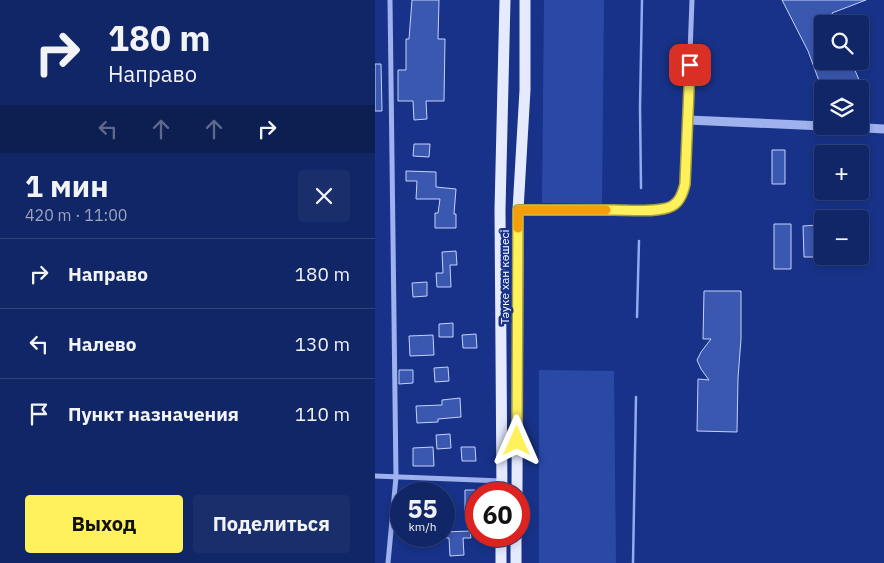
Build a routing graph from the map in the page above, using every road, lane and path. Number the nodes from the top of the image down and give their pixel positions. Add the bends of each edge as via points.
1 (390, 0) edge
2 (505, 0) edge
3 (525, 0) edge
4 (692, 0) edge
5 (688, 120) junction
6 (814, 126) edge
7 (869, 128) edge
8 (884, 129) edge
9 (501, 210) junction
10 (518, 210) junction
11 (375, 476) edge
12 (396, 477) junction
13 (503, 482) joint
14 (517, 482) edge
15 (501, 547) edge
16 (516, 547) edge
17 (388, 563) edge
18 (501, 563) edge
19 (516, 563) edge

1 - 12 street
2 - 9 main road, Тәуке хан көшесі
3 - 10 main road, Тәуке хан көшесі via 525,90
4 - 5 street
5 - 6 street
5 - 10 street via 685,184 683,193 672,206 629,210
7 - 8 street
9 - 10 street
9 - 13 main road, Тәуке хан көшесі
10 - 14 main road, Тәуке хан көшесі
11 - 12 street
12 - 13 street
12 - 17 street
15 - 18 main road
16 - 19 main road

